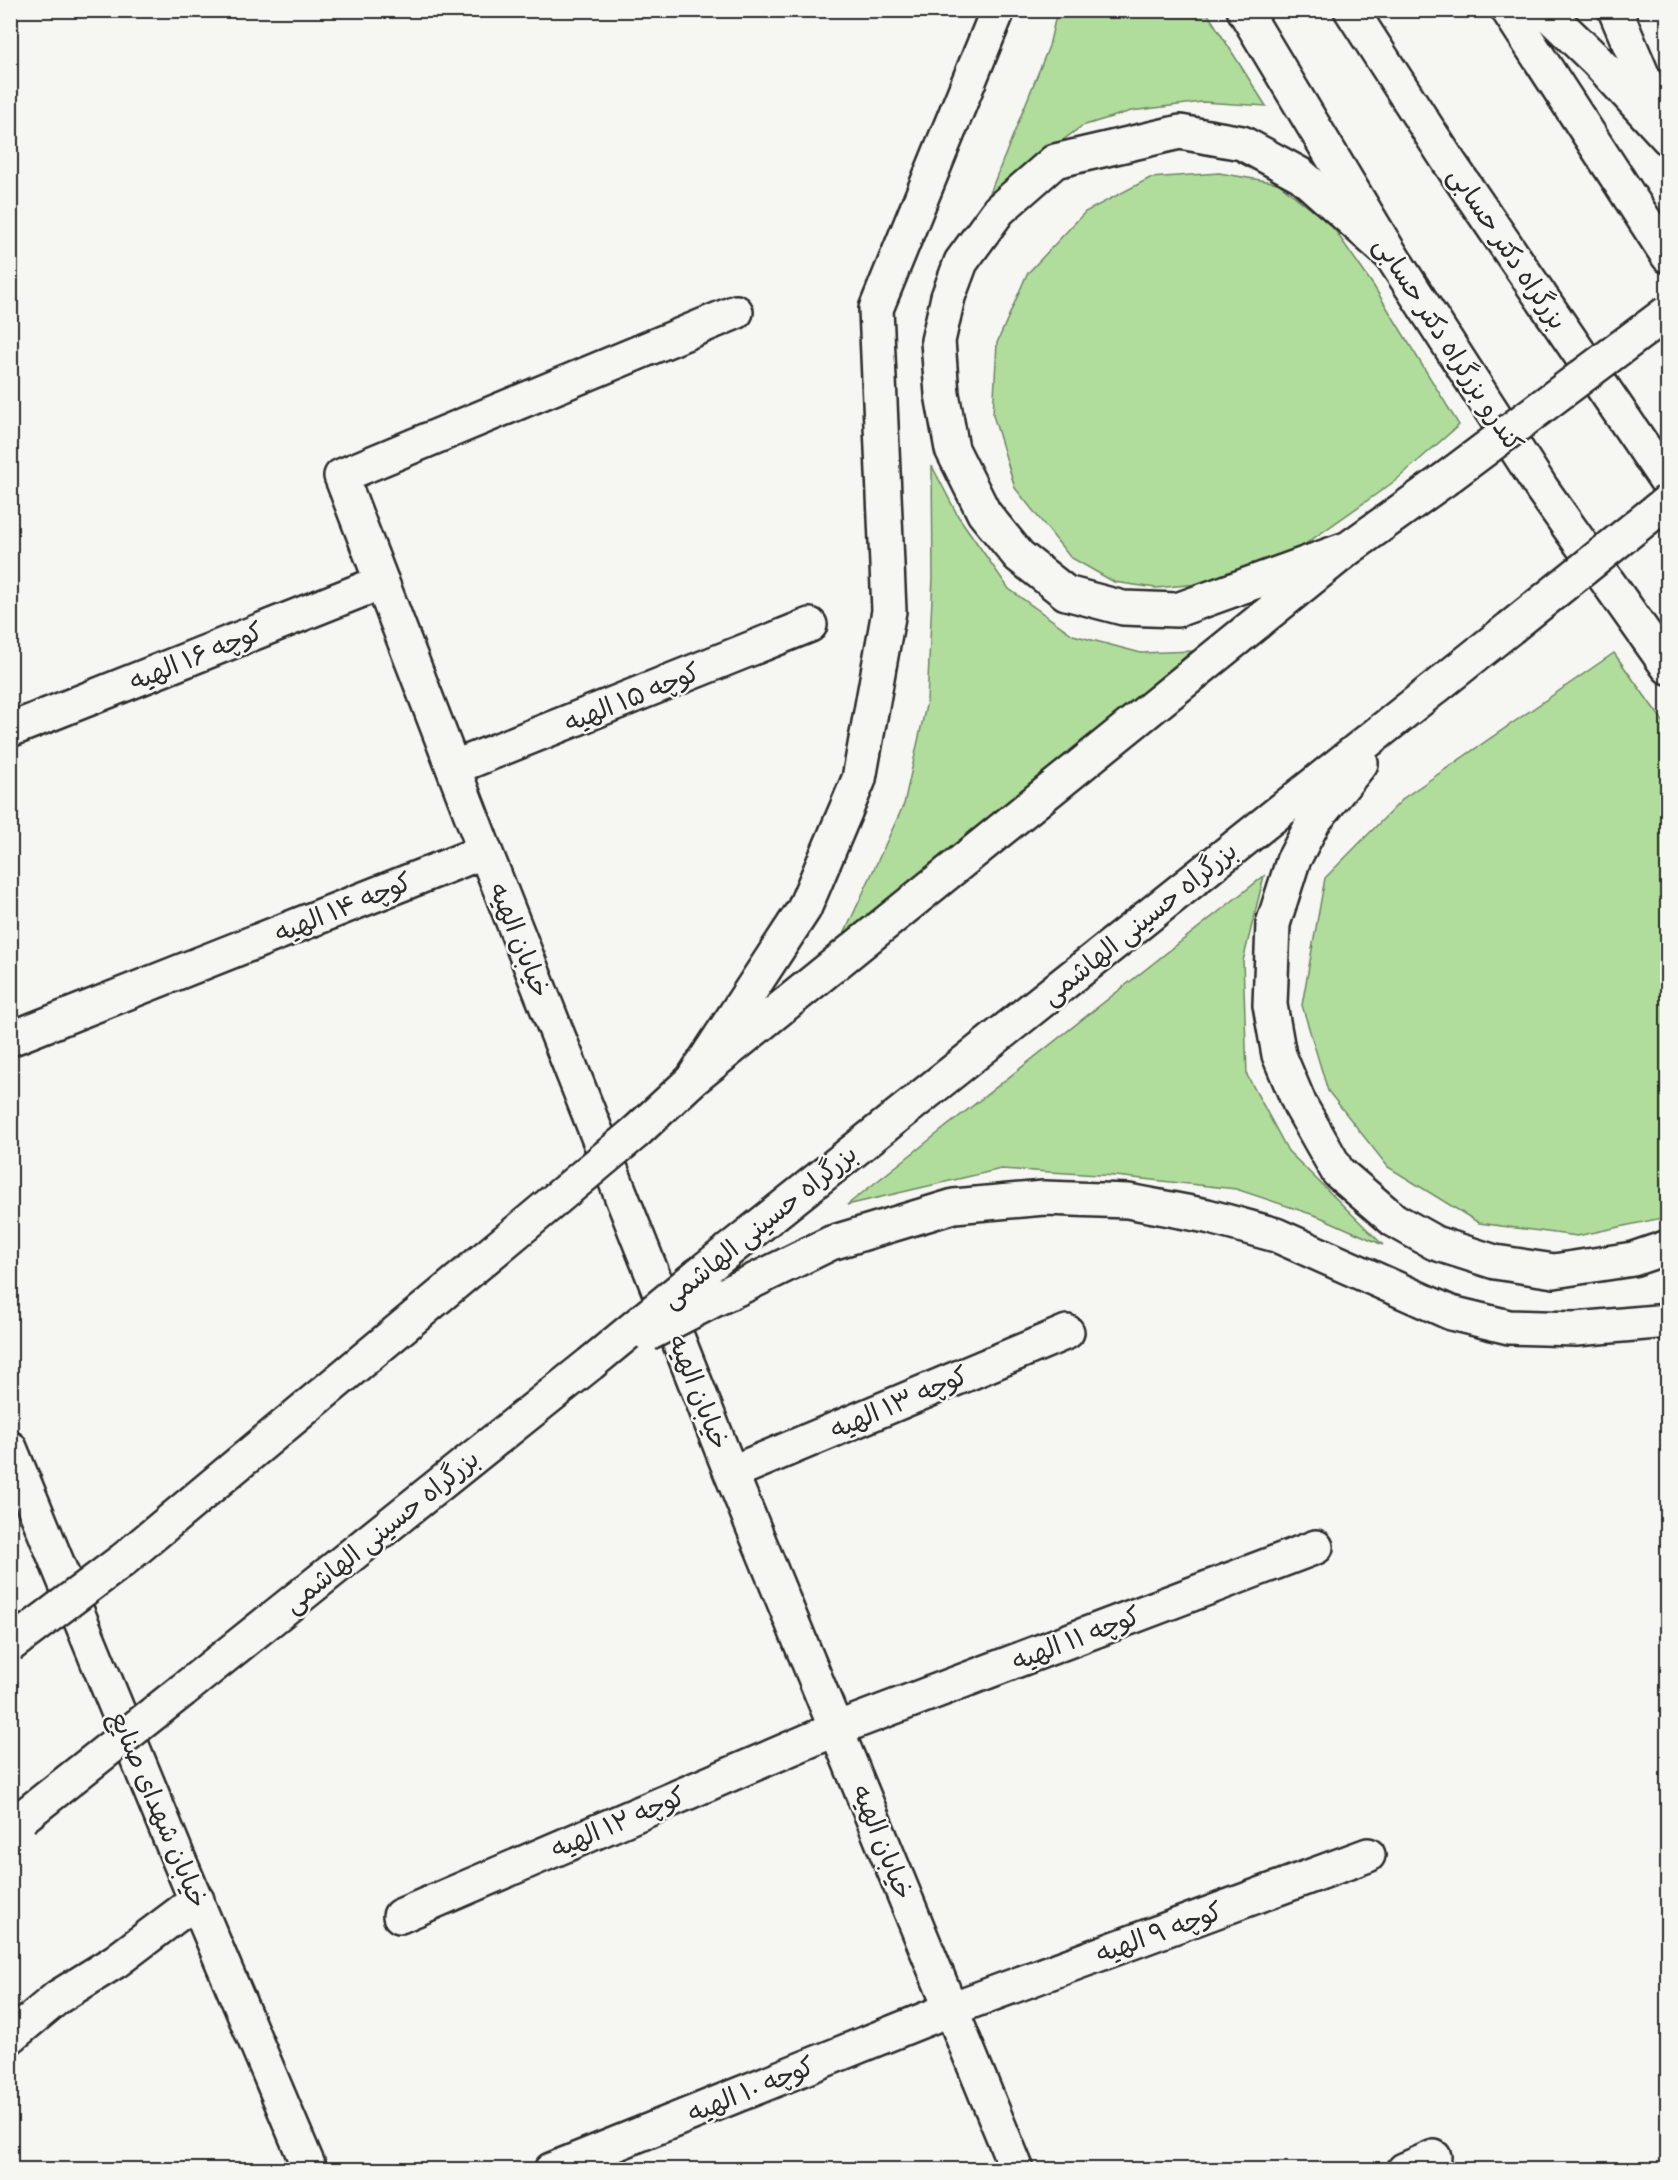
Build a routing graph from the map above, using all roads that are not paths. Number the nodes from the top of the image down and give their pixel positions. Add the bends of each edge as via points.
1 (998, 10) edge
2 (1244, 10) edge
3 (1351, 10) edge
4 (1508, 10) edge
5 (1544, 10) edge
6 (1615, 10) edge
7 (1668, 137) edge
8 (1391, 255) junction
9 (1668, 256) edge
10 (736, 312) dead end
11 (1668, 312) edge
12 (1668, 483) edge
13 (1668, 501) edge
14 (1349, 548) junction
15 (382, 582) junction
16 (810, 625) dead end
17 (1461, 666) junction
18 (1668, 667) edge
19 (10, 730) edge
20 (453, 768) junction
21 (484, 851) junction
22 (10, 1039) edge
23 (692, 1080) junction
24 (1668, 1247) edge
25 (703, 1288) junction
26 (1668, 1321) edge
27 (1067, 1332) dead end
28 (10, 1448) edge
29 (731, 1473) junction
30 (1316, 1547) dead end
31 (10, 1645) edge
32 (836, 1729) junction
33 (17, 1822) edge
34 (1368, 1855) dead end
35 (197, 1900) junction
36 (400, 1916) dead end
37 (951, 2009) junction
38 (10, 2037) edge
39 (1434, 2157) dead end
40 (310, 2169) edge
41 (551, 2169) edge
42 (1017, 2169) edge
43 (1404, 2169) edge

1 - 23 main road via 876,309 889,611 859,778 804,909
2 - 8 main road, کندرو بزرگراه دکتر حسابی
3 - 12 main road, بزرگراه دکتر حسابی via 1449,162
4 - 9 main road
5 - 7 main road
6 - 7 main road
8 - 14 main road via 1301,175 1242,143 1180,132 1055,161 999,210 961,262 938,340 952,449 984,513 1019,556 1066,593 1123,608 1177,610
8 - 18 main road, کندرو بزرگراه دکتر حسابی via 1542,489
10 - 15 main road, خیابان الهیه via 341,476
11 - 14 main road, bridge
13 - 17 main road, بزرگراه حسینی الهاشمی, bridge
14 - 23 main road
15 - 19 main road, کوچه ۱۶ الهیه
15 - 20 main road, خیابان الهیه
16 - 20 main road, کوچه ۱۵ الهیه
17 - 24 main road via 1372,750 1314,821 1293,861 1273,924 1270,1005 1279,1055 1300,1105 1338,1172 1394,1220 1435,1242 1495,1262 1554,1271 1633,1259
17 - 25 main road, بزرگراه حسینی الهاشمی
20 - 21 main road, خیابان الهیه
21 - 22 main road, کوچه ۱۴ الهیه
21 - 29 main road, خیابان الهیه
23 - 31 main road, bridge via 636,1132 123,1560
25 - 26 main road via 831,1243 954,1206 1044,1198 1128,1201 1207,1216 1276,1235 1451,1313 1509,1327 1576,1329
25 - 33 main road, بزرگراه حسینی الهاشمی, bridge via 590,1364
27 - 29 main road, کوچه ۱۳ الهیه
28 - 35 main road, خیابان شهدای صنایع
29 - 32 main road, خیابان الهیه
30 - 32 main road, کوچه ۱۱ الهیه
32 - 36 main road, کوچه ۱۲ الهیه
32 - 37 main road, خیابان الهیه
34 - 37 main road, کوچه ۹ الهیه
35 - 38 main road via 116,1961 58,1997
35 - 40 main road, خیابان شهدای صنایع
37 - 41 main road, کوچه ۱۰ الهیه
37 - 42 main road, خیابان الهیه
39 - 43 main road

